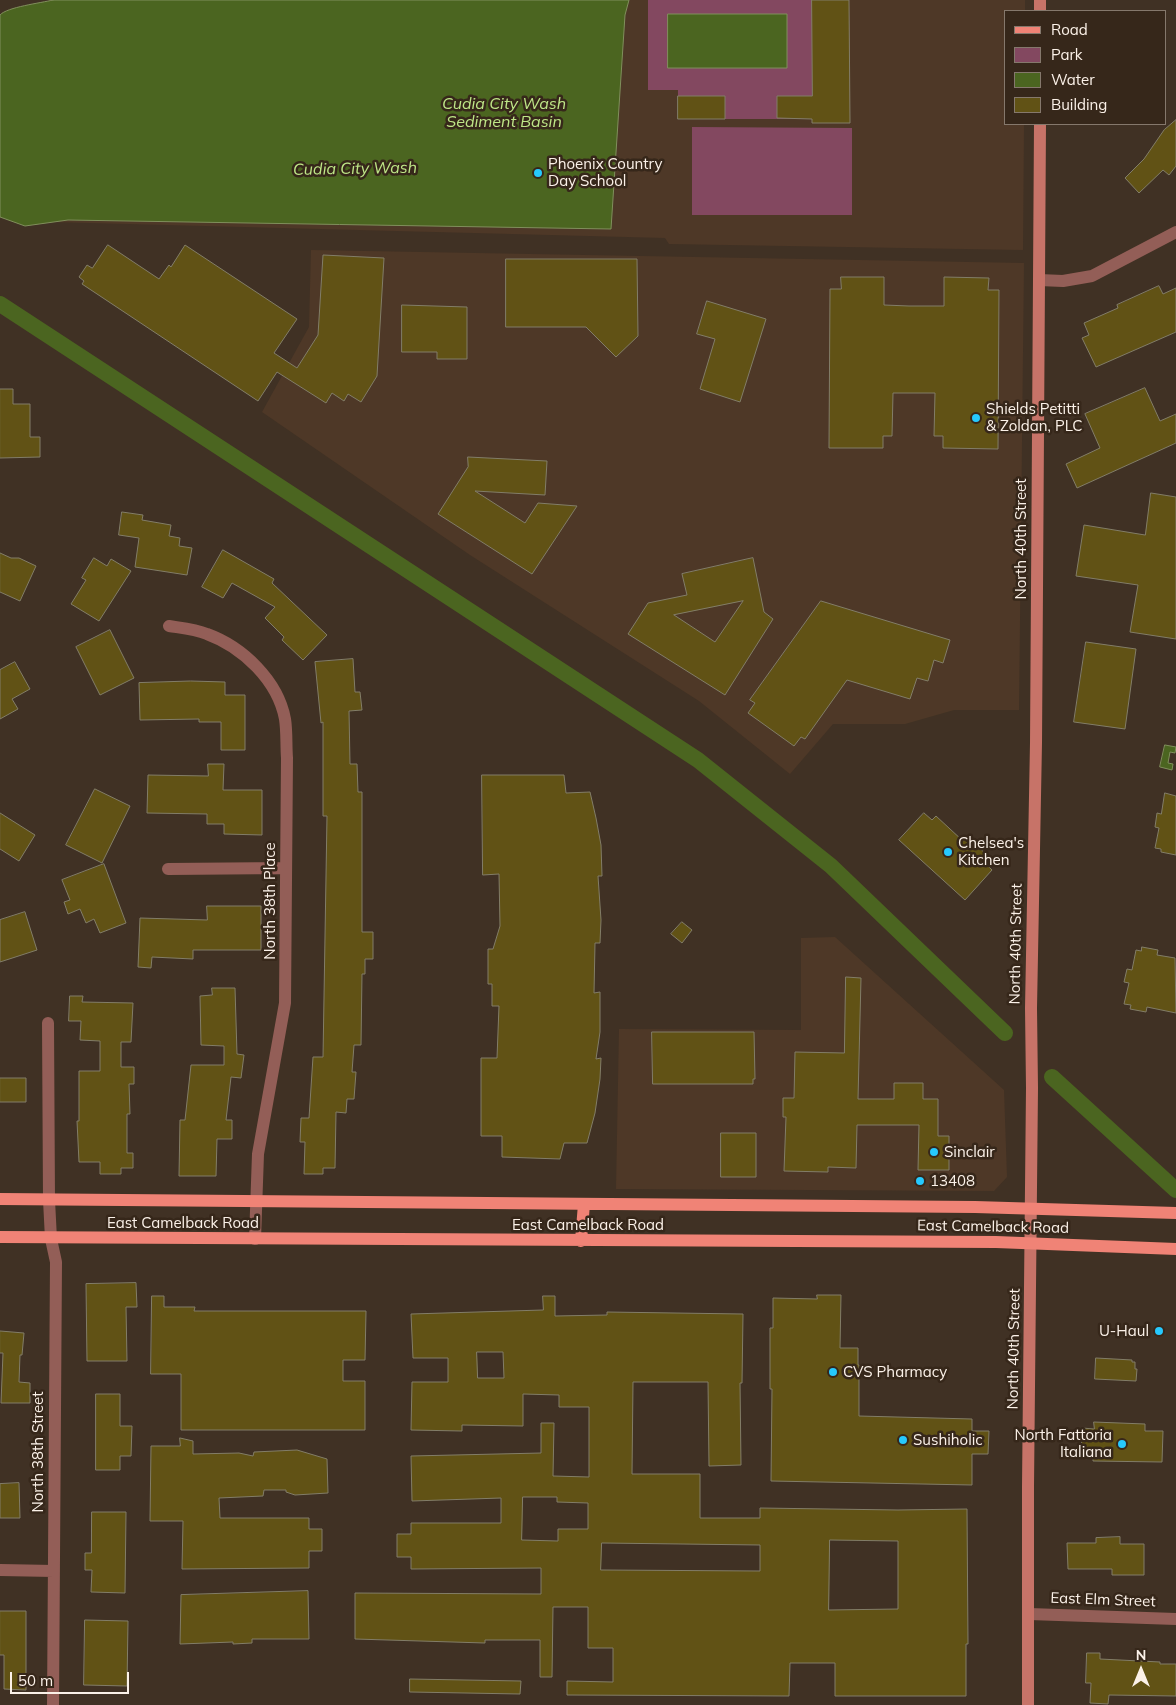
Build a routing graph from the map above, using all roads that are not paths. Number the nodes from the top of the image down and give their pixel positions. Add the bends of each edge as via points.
1 (1040, 125) edge
2 (1176, 232) edge
3 (1039, 280) junction
4 (169, 626) dead end
5 (286, 868) junction
6 (168, 869) dead end
7 (48, 1023) dead end
8 (0, 1199) edge
9 (49, 1200) junction
10 (255, 1201) junction
11 (584, 1204) junction
12 (1031, 1208) junction
13 (1172, 1213) edge
14 (0, 1237) edge
15 (51, 1238) junction
16 (255, 1239) junction
17 (581, 1241) junction
18 (1031, 1243) junction
19 (1176, 1249) edge
20 (0, 1570) edge
21 (54, 1571) junction
22 (1029, 1614) junction
23 (1176, 1619) edge
24 (53, 1705) edge
25 (1028, 1705) edge

1 - 3 main road, North 40th Street
2 - 3 street via 1092,276 1063,281
3 - 12 main road, North 40th Street
4 - 5 street, North 38th Place via 208,634 236,650 255,664 277,695 286,729
5 - 6 street
5 - 10 street, North 38th Place via 285,1003 258,1154
7 - 9 street
8 - 9 main road, East Camelback Road
9 - 10 main road, East Camelback Road
9 - 15 street, North 38th Street
10 - 11 main road, East Camelback Road
10 - 16 street, North 38th Place
11 - 12 main road, East Camelback Road
11 - 17 main road
12 - 13 main road, East Camelback Road
12 - 18 main road, North 40th Street
14 - 15 main road, East Camelback Road
15 - 16 main road, East Camelback Road
15 - 21 street, North 38th Street via 56,1262
16 - 17 main road, East Camelback Road
17 - 18 main road, East Camelback Road
18 - 19 main road, East Camelback Road
18 - 22 main road, North 40th Street
20 - 21 street
21 - 24 street, North 38th Street
22 - 23 street, East Elm Street
22 - 25 main road, North 40th Street

